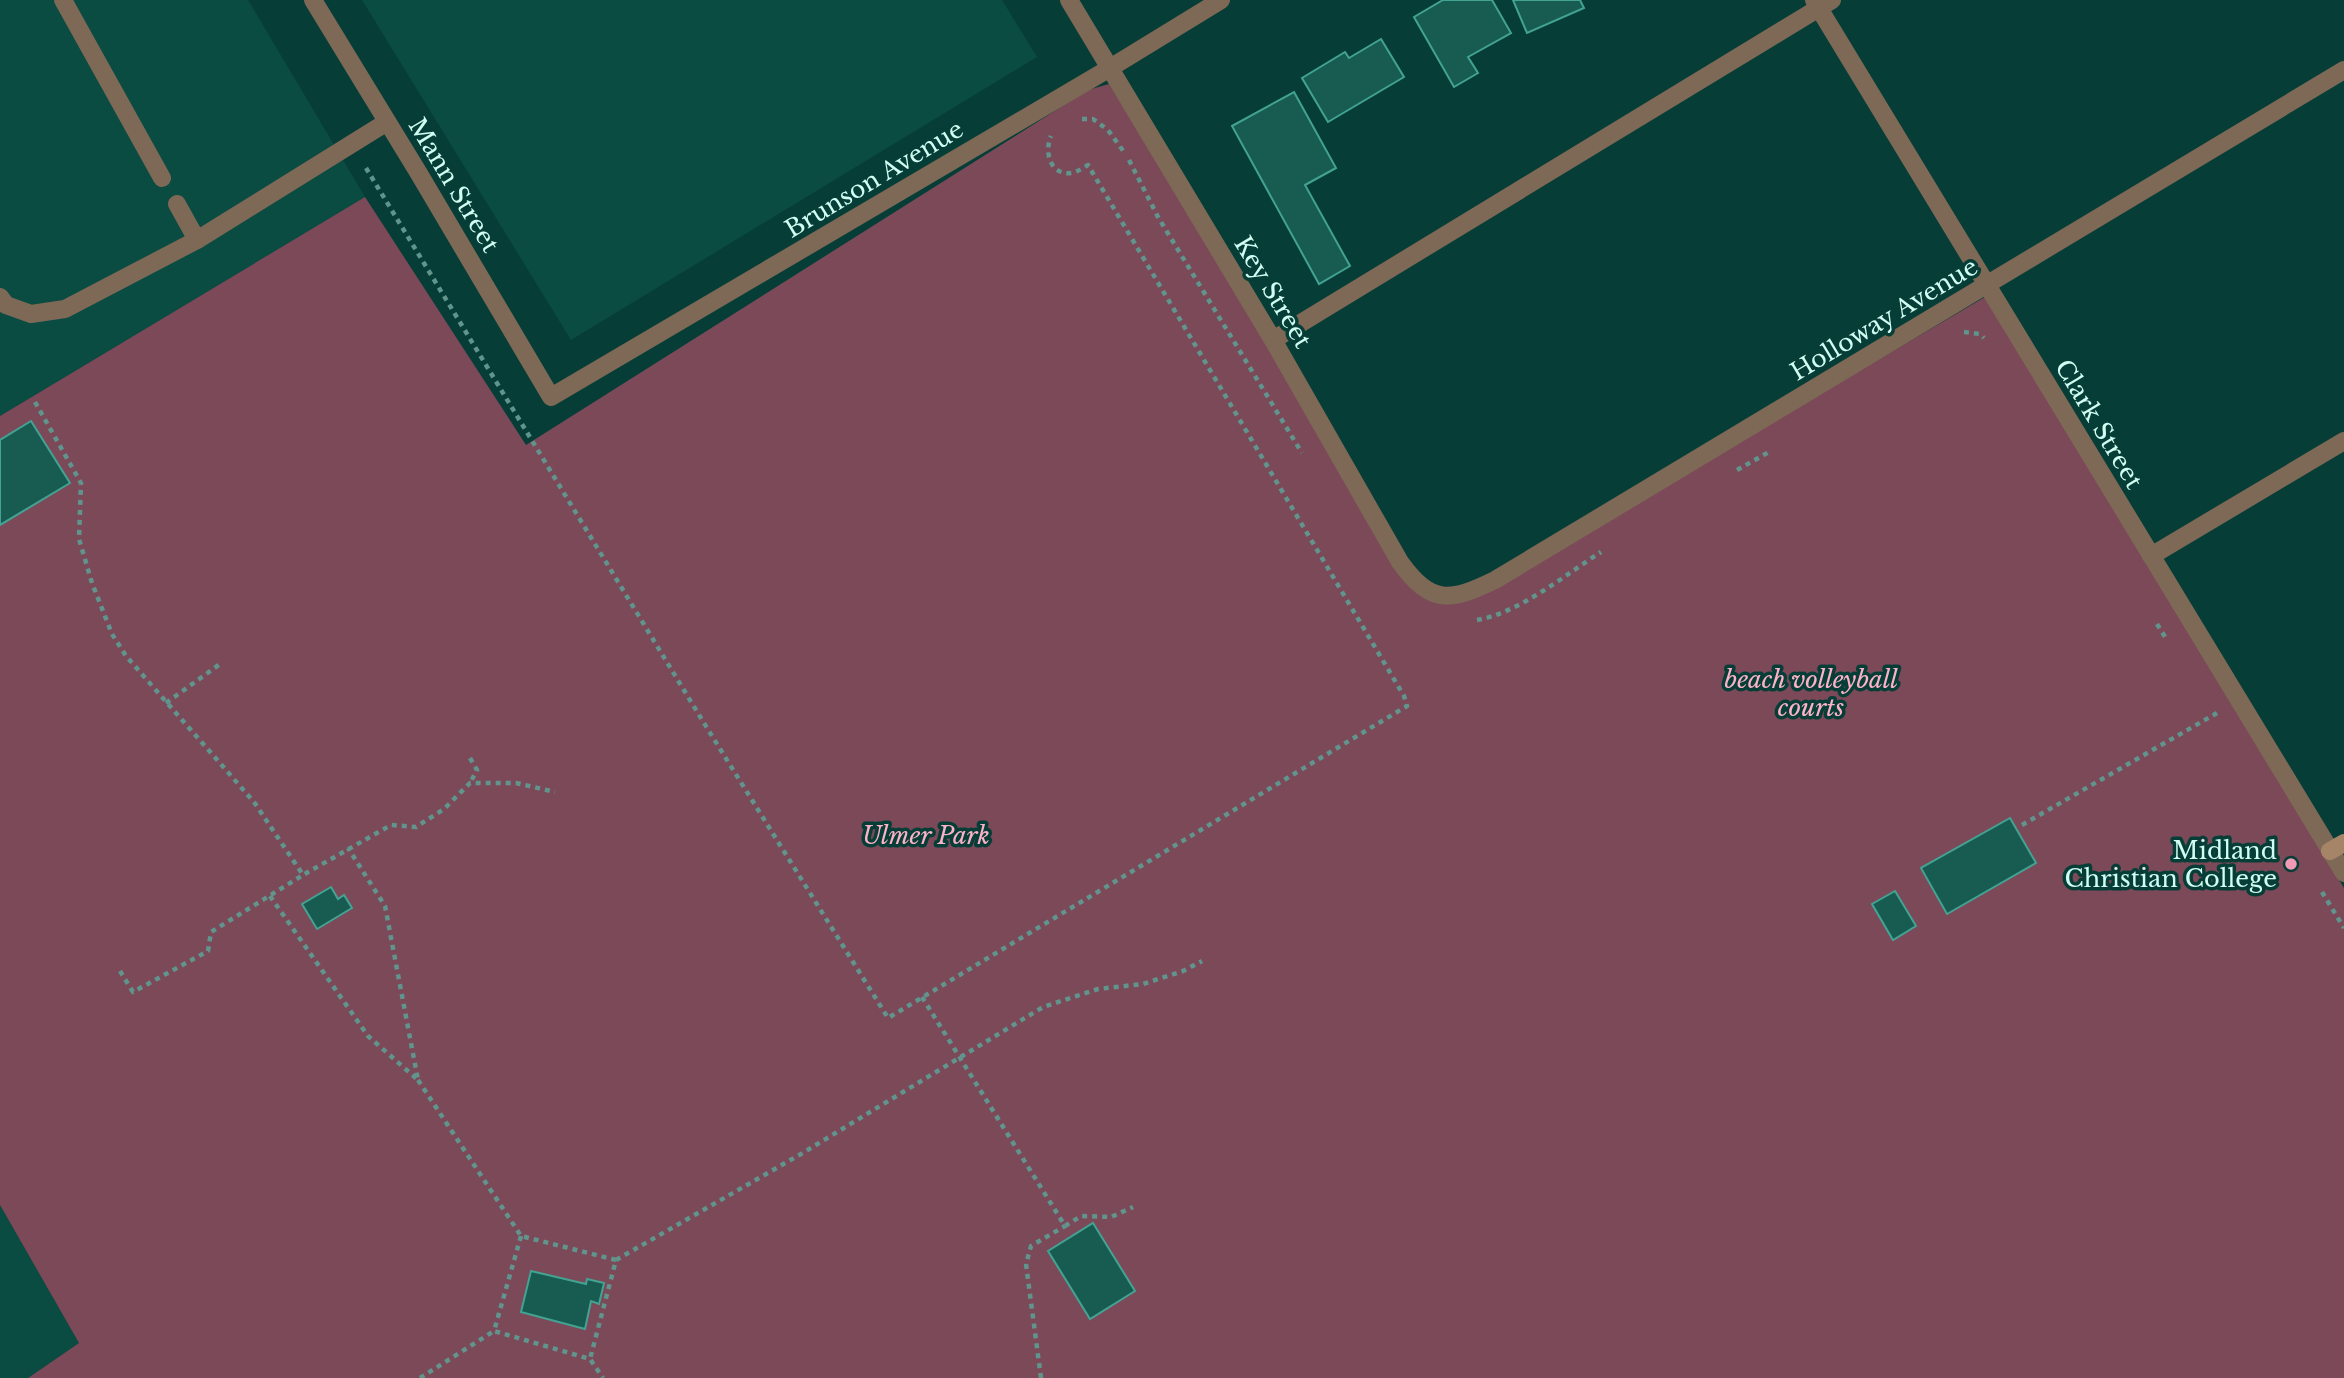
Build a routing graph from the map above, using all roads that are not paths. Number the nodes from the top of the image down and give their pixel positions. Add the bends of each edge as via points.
1 (63, 0) edge
2 (313, 0) edge
3 (1069, 0) edge
4 (1221, 0) edge
5 (1821, 3) edge
6 (1110, 68) junction
7 (2344, 70) edge
8 (387, 122) junction
9 (162, 178) dead end
10 (177, 204) dead end
11 (197, 240) junction
12 (1986, 287) junction
13 (0, 297) edge
14 (1273, 340) junction
15 (551, 397) joint
16 (2344, 441) edge
17 (2151, 556) junction
18 (1444, 596) joint
19 (2337, 847) edge
20 (2344, 873) edge

1 - 9 street
2 - 8 street, Mann Street
3 - 6 street, Key Street
4 - 6 street, Brunson Avenue
5 - 12 street, Clark Street
5 - 14 street
6 - 14 street, Key Street
6 - 15 street, Brunson Avenue
7 - 12 street, Holloway Avenue
8 - 11 street
8 - 15 street, Mann Street
10 - 11 street
11 - 13 street via 65,309 31,314 6,305
12 - 17 street, Clark Street
12 - 18 street, Holloway Avenue via 1495,580 1471,592
14 - 18 street, Key Street via 1400,562 1419,586
16 - 17 street
17 - 19 street, Clark Street
19 - 20 street, Clark Street

